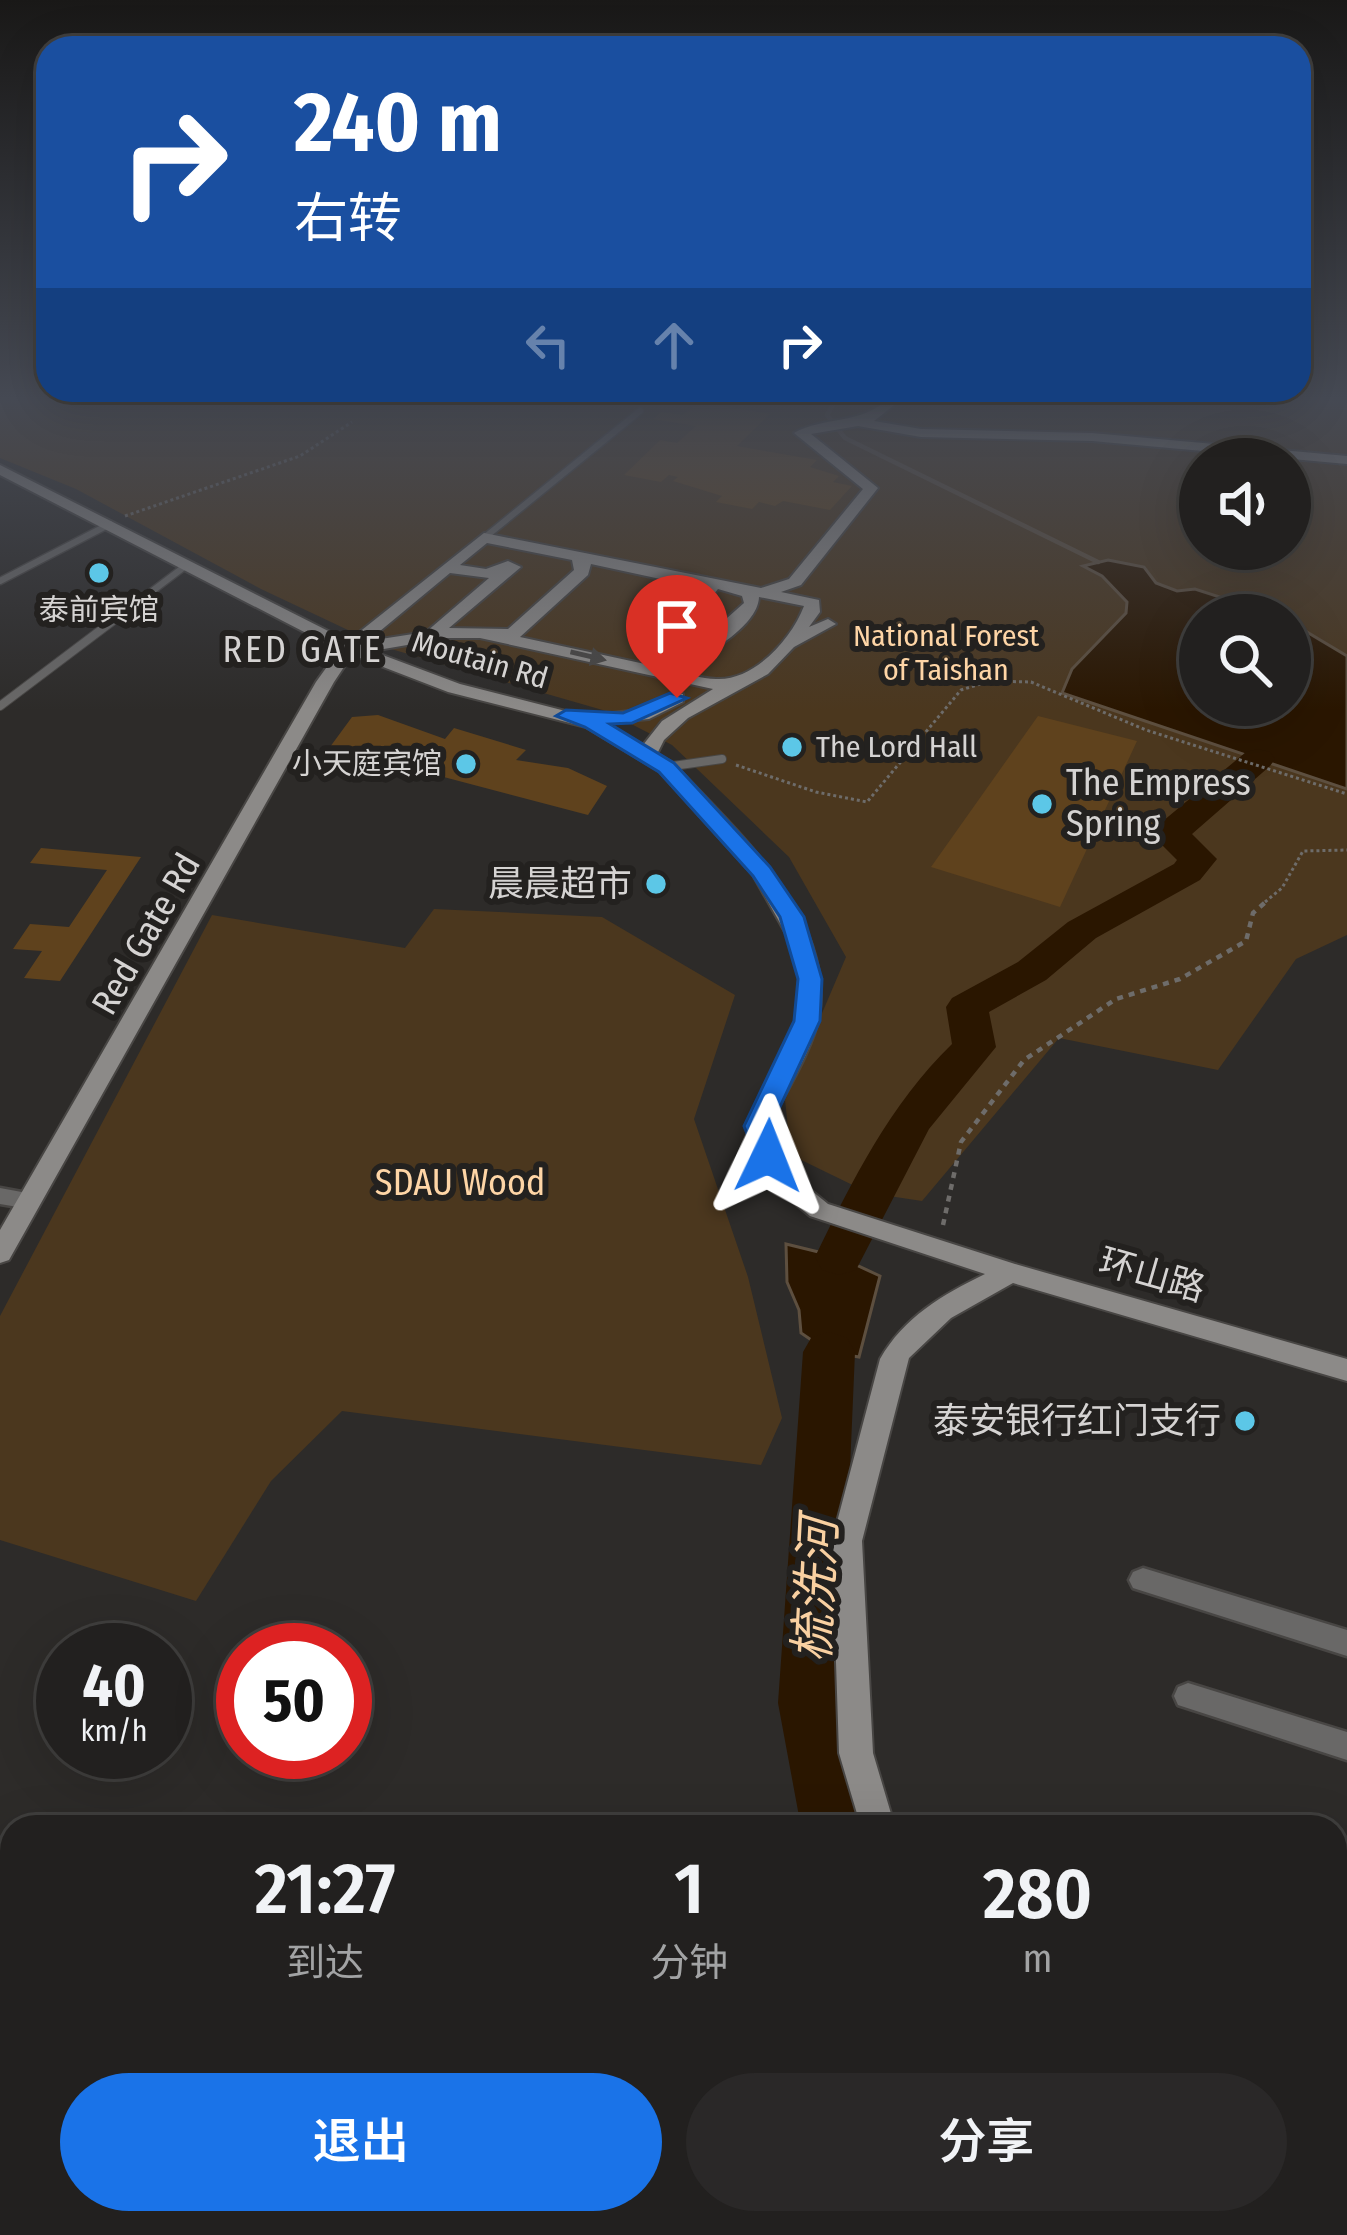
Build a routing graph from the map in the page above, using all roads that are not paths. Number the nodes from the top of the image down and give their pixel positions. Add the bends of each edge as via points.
1 (67, 502) edge
2 (528, 502) edge
3 (859, 502) edge
4 (870, 502) edge
5 (110, 524) junction
6 (484, 538) junction
7 (578, 556) junction
8 (188, 564) junction
9 (446, 568) junction
10 (0, 581) edge
11 (702, 581) junction
12 (740, 589) junction
13 (813, 603) junction
14 (828, 624) dead end
15 (500, 637) junction
16 (413, 640) junction
17 (783, 647) junction
18 (350, 648) junction
19 (684, 656) junction
20 (642, 668) junction
21 (735, 682) junction
22 (677, 698) dead end
23 (0, 706) edge
24 (566, 716) junction
25 (648, 753) junction
26 (722, 760) road end
27 (666, 767) junction
28 (0, 1196) edge
29 (29, 1201) junction
30 (819, 1210) joint
31 (0, 1253) edge
32 (1011, 1273) junction
33 (1347, 1370) edge
34 (1143, 1580) dead end
35 (1347, 1643) edge
36 (1188, 1696) dead end
37 (1347, 1746) edge
38 (874, 1815) edge

1 - 5 street, Moutain Rd
2 - 6 lane
3 - 12 street via 795,582 772,591
4 - 13 street via 812,580
5 - 8 street, Moutain Rd
5 - 10 lane
6 - 7 street
6 - 9 street, Red Gate Rd
7 - 11 street
7 - 15 street via 582,572
8 - 18 street, Moutain Rd
8 - 23 lane
9 - 16 street via 478,574 511,567 445,626
9 - 18 street, Red Gate Rd
11 - 12 street
11 - 19 street via 709,592 677,630
12 - 13 street
12 - 19 street via 752,604 718,642
13 - 17 street
14 - 17 street
15 - 16 street via 465,632
15 -> 20 street
16 - 18 street
17 - 21 street via 764,669
18 - 24 street, Moutain Rd via 454,688
18 - 29 street, Red Gate Rd
19 - 20 street
20 - 21 street
21 - 25 street via 670,724
22 - 24 street via 625,719
24 - 25 street, Moutain Rd
25 - 27 street, Moutain Rd
26 - 27 lane
27 - 30 street, Moutain Rd via 762,872 800,938 810,979 807,1021 758,1126 780,1178
28 - 29 street
29 - 31 street, Red Gate Rd
30 - 32 street, 环山路
32 - 33 street, 环山路
32 - 38 street via 901,1341 890,1367 847,1541 856,1753
34 - 35 street
36 - 37 street

